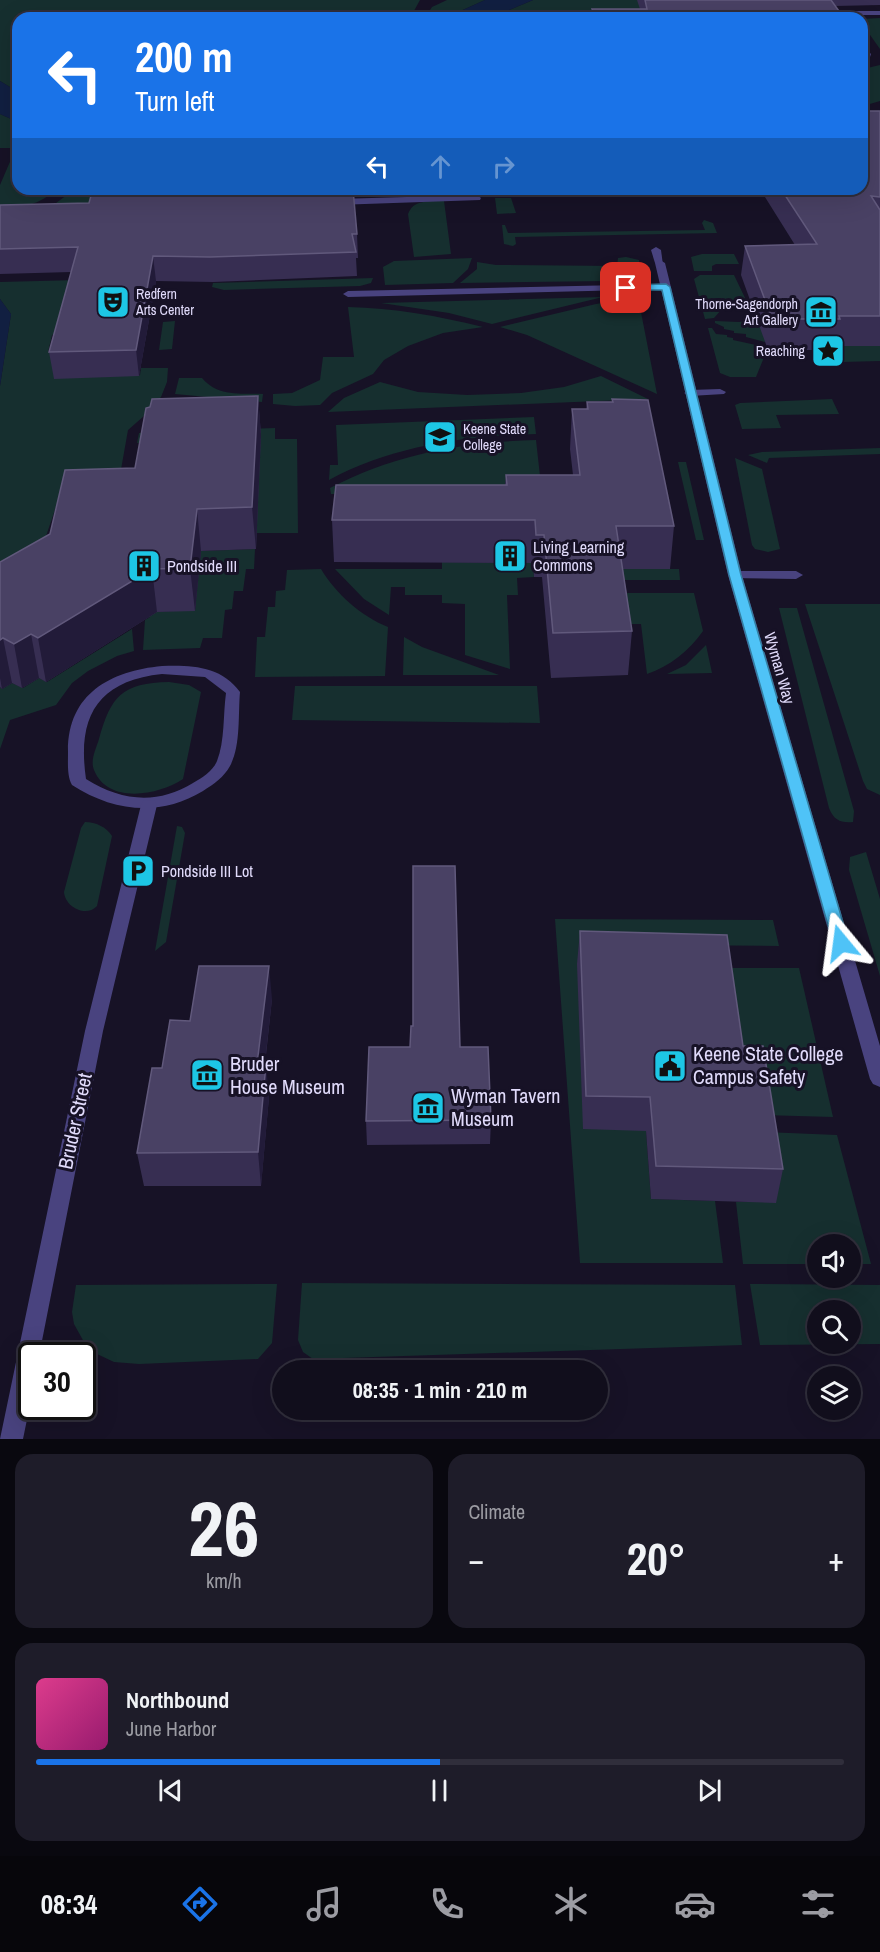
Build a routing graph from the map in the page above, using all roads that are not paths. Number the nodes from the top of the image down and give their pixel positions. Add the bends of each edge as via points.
1 (831, 12) edge
2 (854, 12) edge
3 (477, 198) dead end
4 (328, 202) edge
5 (656, 250) dead end
6 (666, 287) junction
7 (348, 294) dead end
8 (720, 392) dead end
9 (690, 393) junction
10 (735, 575) junction
11 (796, 575) dead end
12 (148, 806) junction
13 (880, 1079) edge
14 (11, 1439) edge

1 - 2 street
3 - 4 street
5 - 6 street, Wyman Way
6 - 7 street
6 - 9 street, Wyman Way
8 - 9 street
9 - 10 street, Wyman Way
10 - 11 street
10 - 13 street, Wyman Way
12 - 12 street via 183,795 208,781 225,763 233,692 223,680 206,672 151,671 129,675 105,686 89,702 77,726 74,758 78,781 114,801
12 - 14 street, Bruder Street via 94,1031

